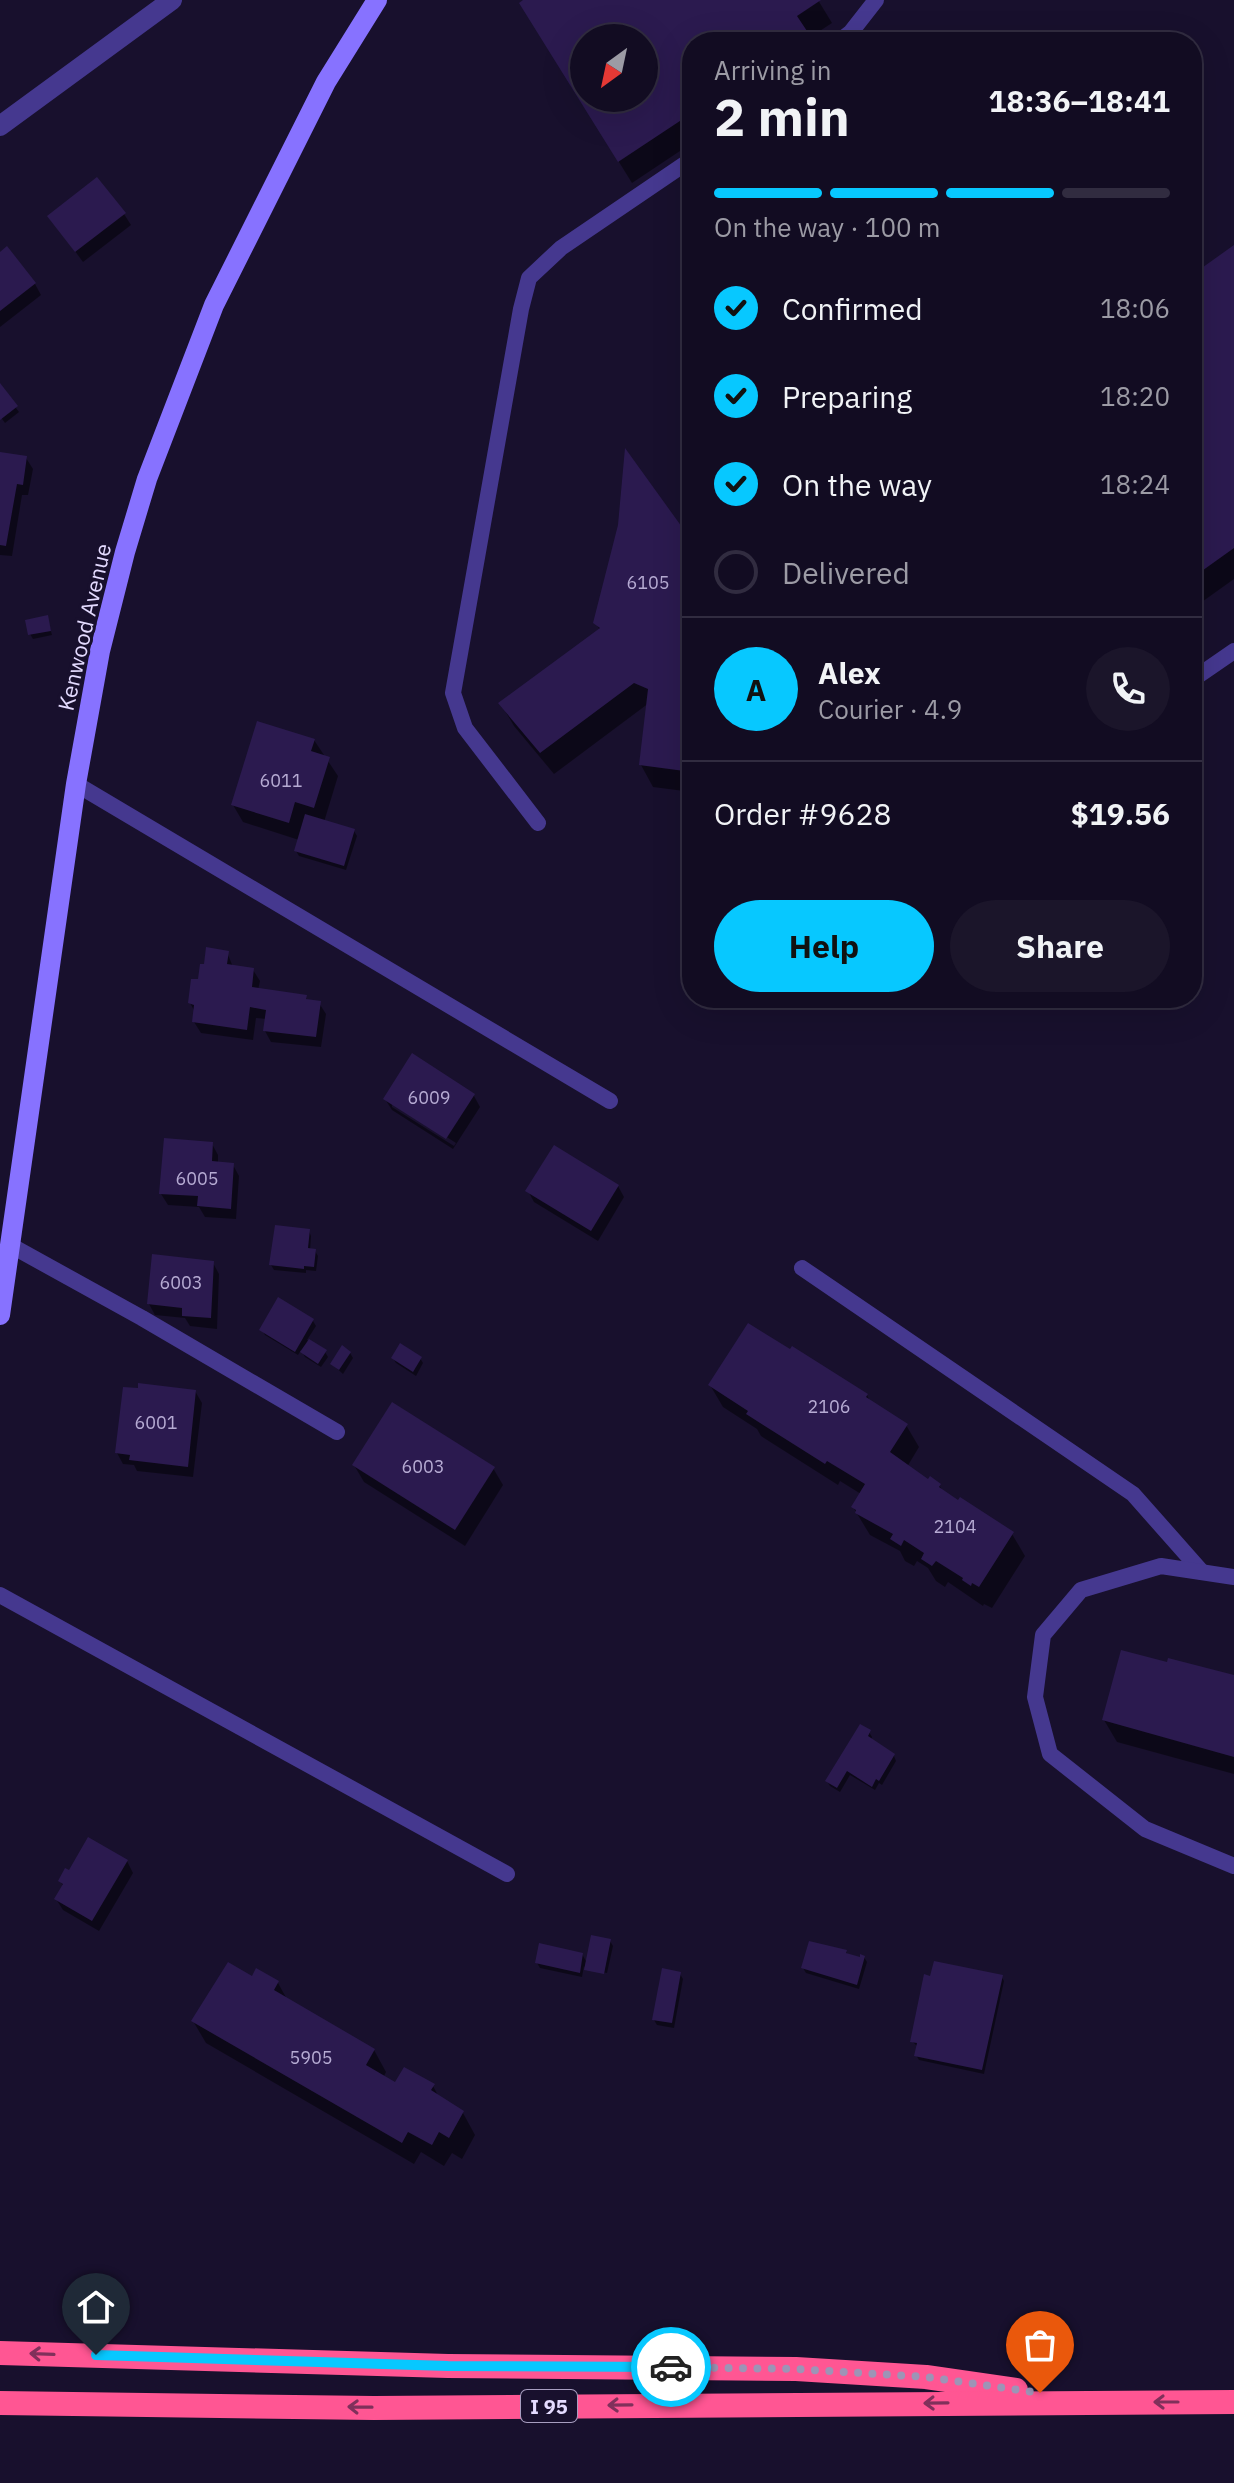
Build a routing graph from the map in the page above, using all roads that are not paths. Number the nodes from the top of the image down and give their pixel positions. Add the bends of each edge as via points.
1 (172, 0) edge
2 (377, 0) edge
3 (876, 0) edge
4 (851, 32) edge
5 (0, 126) edge
6 (682, 166) edge
7 (1234, 651) edge
8 (1202, 673) edge
9 (76, 784) junction
10 (538, 823) dead end
11 (610, 1101) dead end
12 (10, 1245) junction
13 (802, 1268) dead end
14 (0, 1315) edge
15 (337, 1432) dead end
16 (1202, 1572) junction
17 (1234, 1577) edge
18 (0, 1595) edge
19 (1234, 1866) edge
20 (507, 1874) dead end
21 (0, 2353) edge
22 (1098, 2401) junction
23 (1234, 2402) edge
24 (0, 2403) edge

1 - 5 street
2 - 9 main road, Kenwood Avenue via 326,82 272,186 214,305 174,405 116,587
3 - 4 lane
6 - 10 lane via 561,248 529,278 521,309 453,693 465,728
7 - 8 lane
9 - 11 lane
9 - 12 main road, Kenwood Avenue
12 - 14 main road, Kenwood Avenue
12 - 15 lane
13 - 16 lane via 1133,1494
16 - 17 lane
16 - 19 lane via 1161,1566 1081,1590 1043,1635 1035,1697 1050,1754 1145,1829
18 - 20 lane
22 -> 21 highway via 926,2377 796,2369
23 -> 22 highway, I 95
22 -> 24 highway, I 95 via 374,2408

